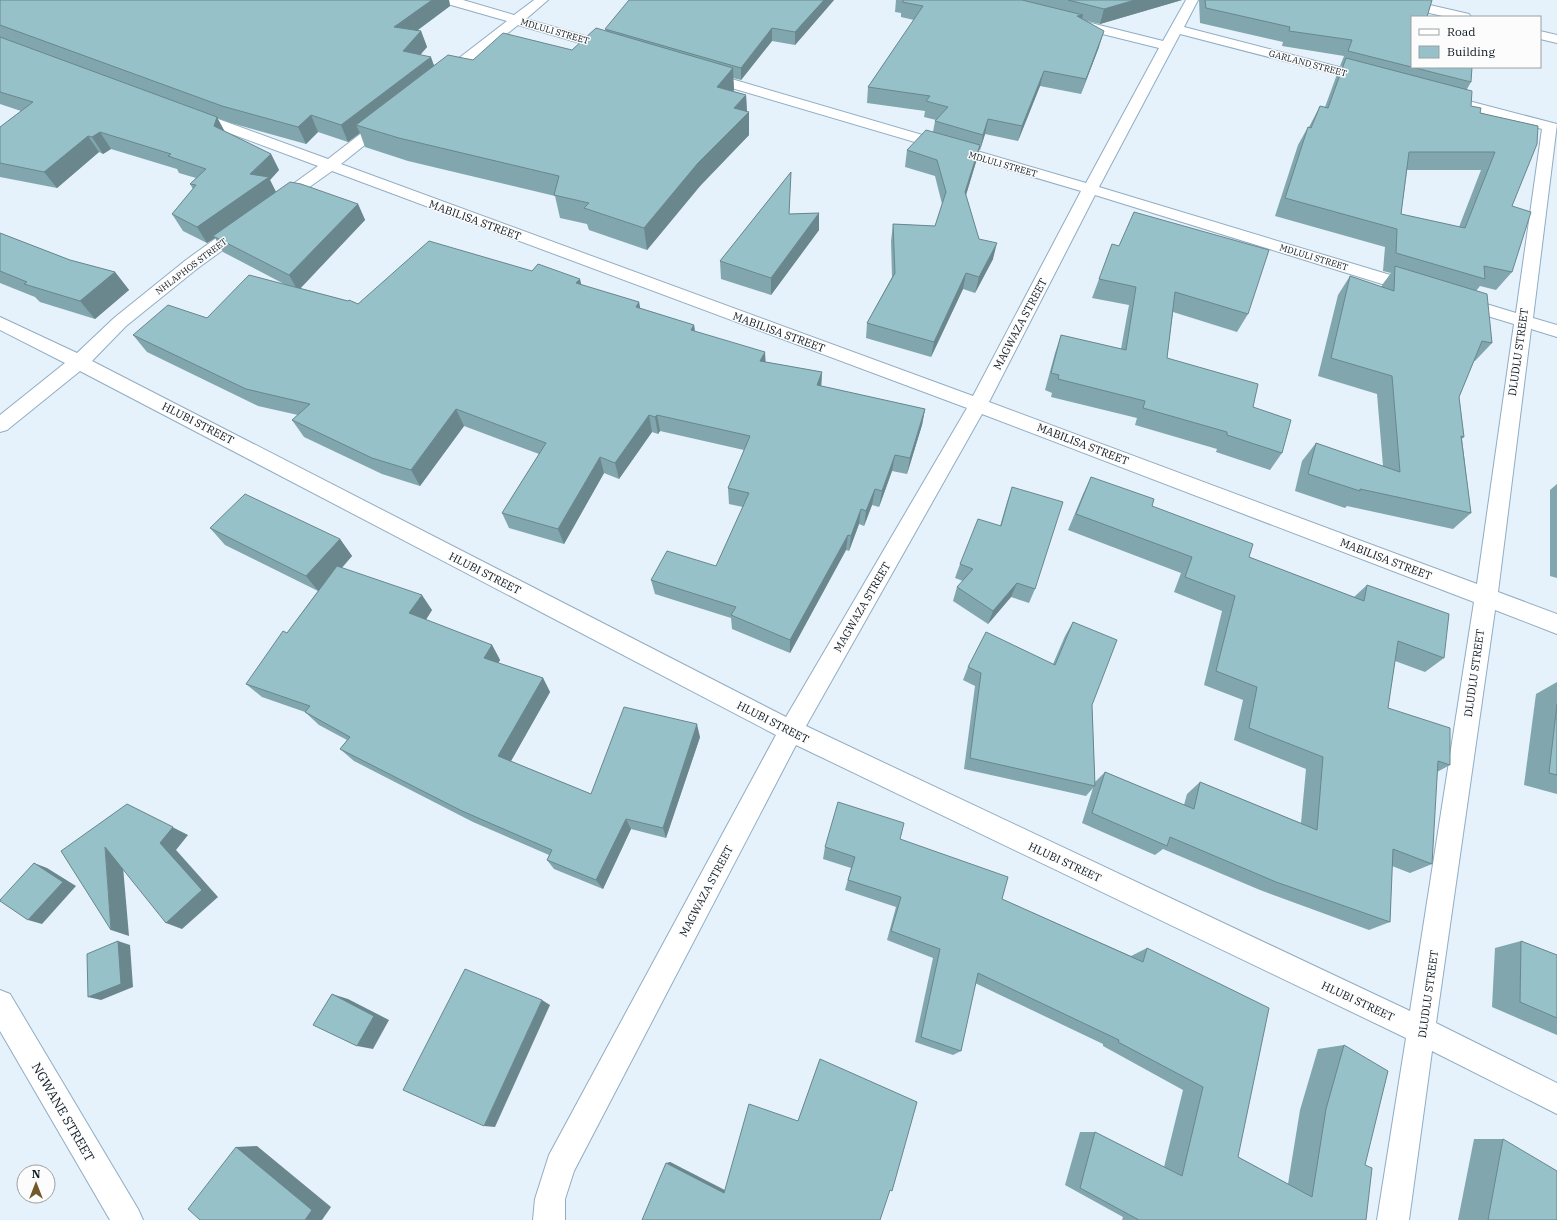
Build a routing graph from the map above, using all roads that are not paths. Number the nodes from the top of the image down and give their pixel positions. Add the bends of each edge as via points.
1 (449, 0) edge
2 (542, 0) edge
3 (1192, 0) edge
4 (1391, 0) edge
5 (1460, 16) edge
6 (1056, 19) edge
7 (516, 20) junction
8 (1176, 29) junction
9 (1541, 35) edge
10 (1557, 39) edge
11 (1167, 46) junction
12 (623, 51) edge
13 (692, 72) edge
14 (1382, 82) edge
15 (429, 88) edge
16 (1428, 94) edge
17 (179, 109) edge
18 (397, 112) edge
19 (1553, 127) edge
20 (329, 166) junction
21 (1090, 189) junction
22 (1431, 293) edge
23 (1446, 298) edge
24 (1522, 320) junction
25 (0, 323) edge
26 (1557, 331) edge
27 (79, 362) junction
28 (978, 405) junction
29 (0, 425) edge
30 (1486, 597) junction
31 (1557, 624) edge
32 (791, 731) junction
33 (0, 1004) edge
34 (1422, 1031) junction
35 (1557, 1099) edge
36 (127, 1220) edge
37 (549, 1220) edge
38 (1393, 1220) edge

1 - 7 street, MDLULI STREET
2 - 7 street
3 - 8 street, MAGWAZA STREET
4 - 5 street
6 - 11 street
7 - 12 street, MDLULI STREET
7 - 15 street
8 - 11 street, MAGWAZA STREET
8 - 14 street, GARLAND STREET
9 - 10 street
11 - 21 street, MAGWAZA STREET
13 - 21 street, MDLULI STREET
16 - 19 street
17 - 20 street, MABILISA STREET
18 - 20 street, NHLAPHOS STREET
19 - 24 street, DLUDLU STREET
20 - 27 street, NHLAPHOS STREET via 186,268 120,322
20 - 28 street, MABILISA STREET
21 - 22 street, MDLULI STREET
21 - 28 street, MAGWAZA STREET
23 - 24 street
24 - 26 street
24 - 30 street, DLUDLU STREET
25 - 27 street, HLUBI STREET
27 - 29 street, NHLAPHOS STREET
27 - 32 street, HLUBI STREET
28 - 30 street, MABILISA STREET
28 - 32 street, MAGWAZA STREET
30 - 31 street, MABILISA STREET
30 - 34 street, DLUDLU STREET
32 - 34 street, HLUBI STREET
32 - 37 street, MAGWAZA STREET via 560,1166 550,1199
33 - 36 street, NGWANE STREET
34 - 35 street, HLUBI STREET
34 - 38 street, DLUDLU STREET

